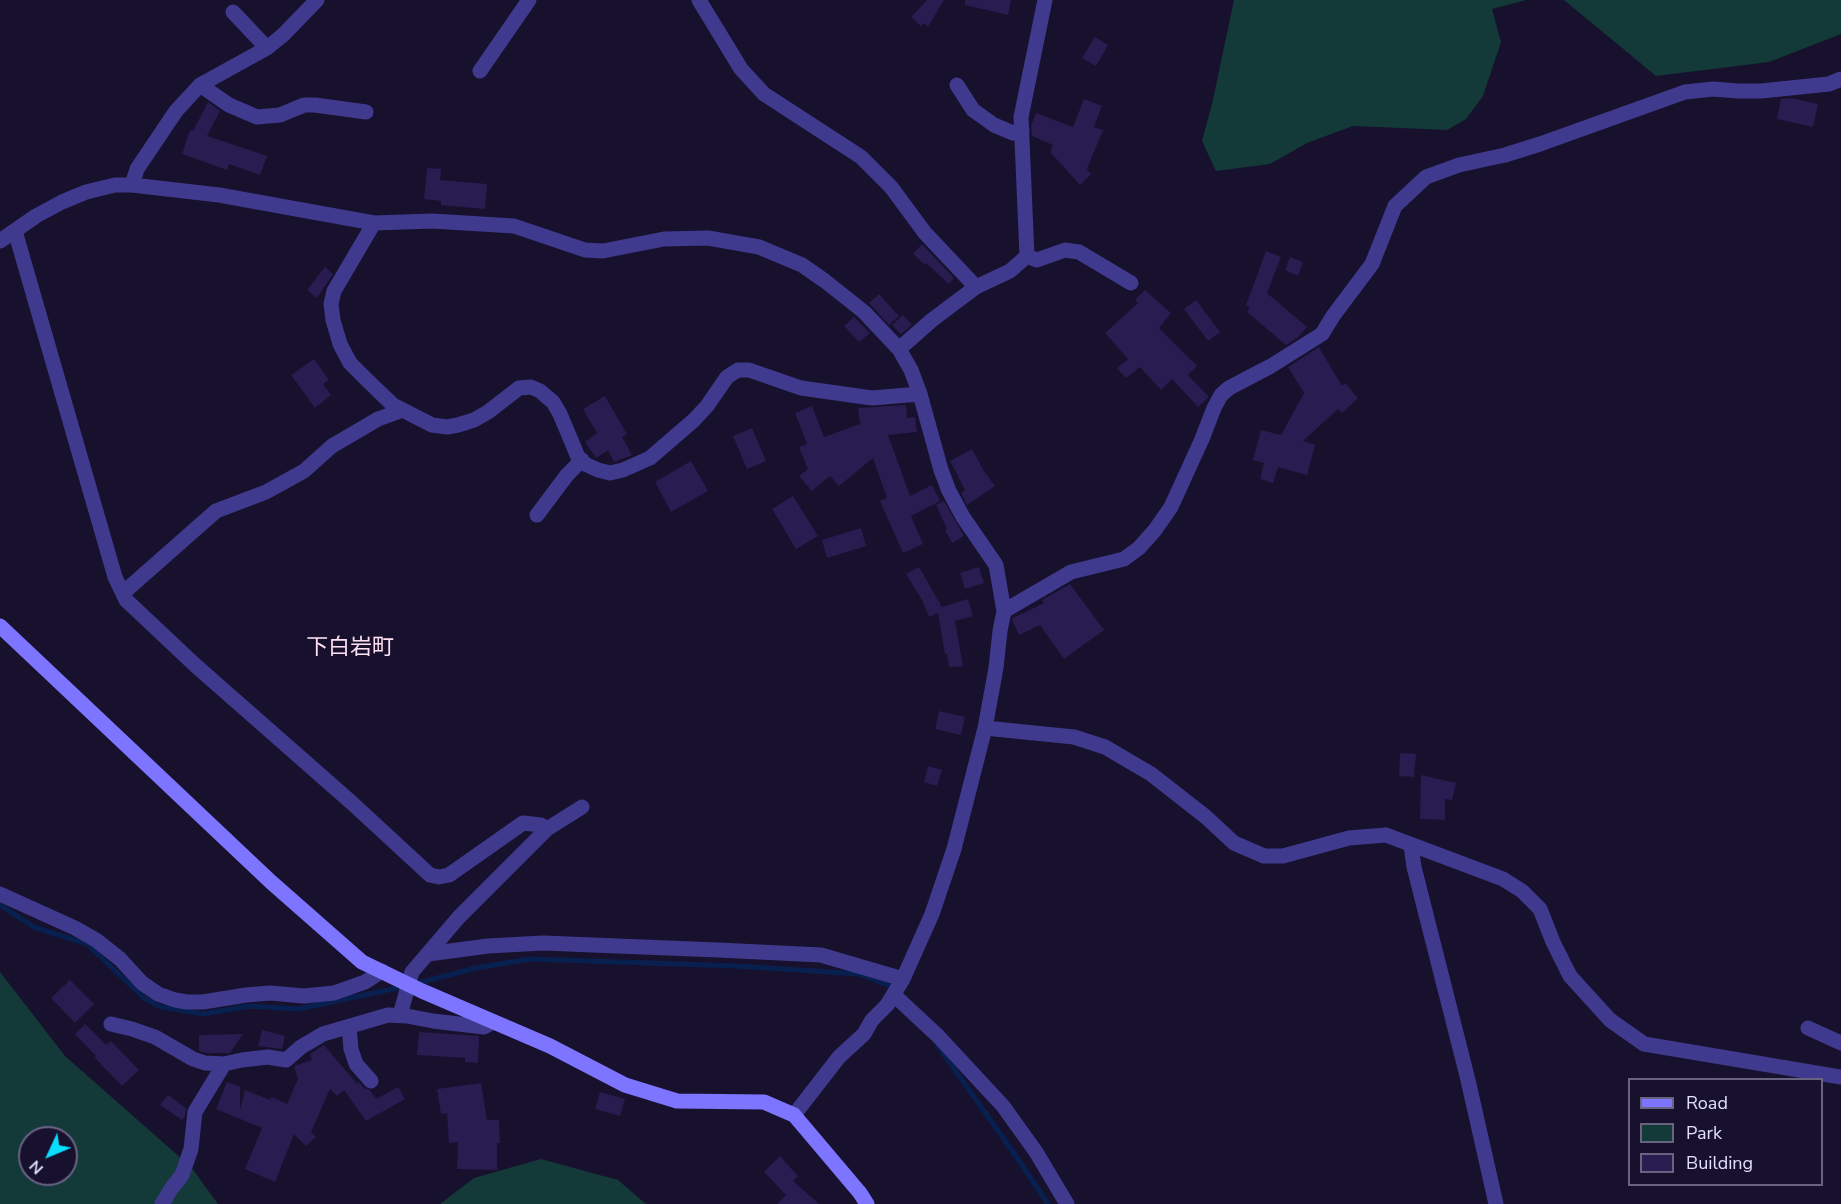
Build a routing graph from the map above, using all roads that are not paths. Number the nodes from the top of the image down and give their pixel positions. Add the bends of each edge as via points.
1 (317, 0) edge
2 (529, 0) edge
3 (699, 0) edge
4 (1045, 0) edge
5 (232, 12) dead end
6 (267, 48) junction
7 (480, 71) dead end
8 (1841, 79) edge
9 (200, 85) junction
10 (957, 85) dead end
11 (366, 112) dead end
12 (1022, 131) junction
13 (132, 185) junction
14 (374, 223) junction
15 (15, 231) junction
16 (0, 241) edge
17 (1027, 256) junction
18 (1131, 283) dead end
19 (976, 287) junction
20 (899, 349) junction
21 (920, 394) junction
22 (403, 410) junction
23 (582, 460) junction
24 (537, 515) dead end
25 (123, 593) junction
26 (1004, 611) junction
27 (0, 626) edge
28 (985, 728) junction
29 (582, 807) dead end
30 (547, 829) junction
31 (1411, 846) junction
32 (0, 894) edge
33 (428, 954) junction
34 (382, 971) junction
35 (903, 979) junction
36 (408, 984) junction
37 (894, 994) junction
38 (399, 1015) junction
39 (493, 1022) junction
40 (111, 1024) dead end
41 (349, 1027) junction
42 (1808, 1028) dead end
43 (1841, 1043) edge
44 (224, 1064) junction
45 (1841, 1077) edge
46 (371, 1081) dead end
47 (794, 1115) junction
48 (162, 1204) edge
49 (867, 1204) edge
50 (1067, 1204) edge
51 (1496, 1204) edge

1 - 6 street
2 - 7 street
3 - 19 street via 741,69 764,94 861,157
4 - 12 street via 1021,117
5 - 6 street
6 - 9 street
8 - 26 street via 1829,84 1761,91 1685,92 1540,144 1426,177 1395,206 1372,264 1322,334 1221,395 1171,507 1139,548 1124,559 1071,572
9 - 11 street via 229,105 257,117 280,115 303,105
9 - 13 street via 176,111 137,169
10 - 12 street via 973,110 994,125 1013,133
12 - 17 street
13 - 14 street via 219,195
13 - 15 street via 115,184 86,192 36,216
14 - 20 street via 432,221 514,226 594,250 664,239 708,238 759,247 802,265 825,281 864,312
14 - 22 street via 334,291 333,320 350,363
15 - 16 street
15 - 25 street via 115,577
17 - 18 street via 1037,260 1065,250 1079,252
17 - 19 street via 1010,271
19 - 20 street
20 - 21 street
21 - 23 street via 872,398 801,388 749,370 738,370 727,377 694,420 650,458 610,473
21 - 26 street via 949,491 996,565
22 - 23 street via 432,425 447,427 474,420 519,388 531,387 553,402
22 - 25 street via 378,419 332,446 304,471 266,492 216,511
23 - 24 street
25 - 30 street via 195,665 430,875 449,875 523,823
26 - 28 street
27 - 34 street via 271,882 362,962
28 - 31 street via 1074,737 1105,747 1151,774 1234,843 1264,856 1283,856 1366,836 1386,835
28 - 35 street via 954,849 932,914
29 - 30 street
30 - 33 street via 459,917
31 - 45 street via 1503,879 1522,891 1540,909 1570,976 1610,1020 1644,1044
31 - 51 street
32 - 34 street via 96,940 142,983 175,1000 204,1002 270,993 334,993
33 - 35 street via 543,943 718,950 821,956
33 - 36 street via 412,972
34 - 36 street
35 - 37 street
36 - 38 street
36 - 39 street
37 - 47 street
37 - 50 street via 1002,1107 1036,1152
38 - 39 street via 484,1027
38 - 41 street
39 - 47 street via 625,1085 677,1101 764,1102
40 - 44 street via 155,1037 193,1059
41 - 44 street via 323,1034 286,1060 268,1058
41 - 46 street via 356,1064
42 - 43 street
44 - 48 street via 195,1112 183,1175
47 - 49 street

